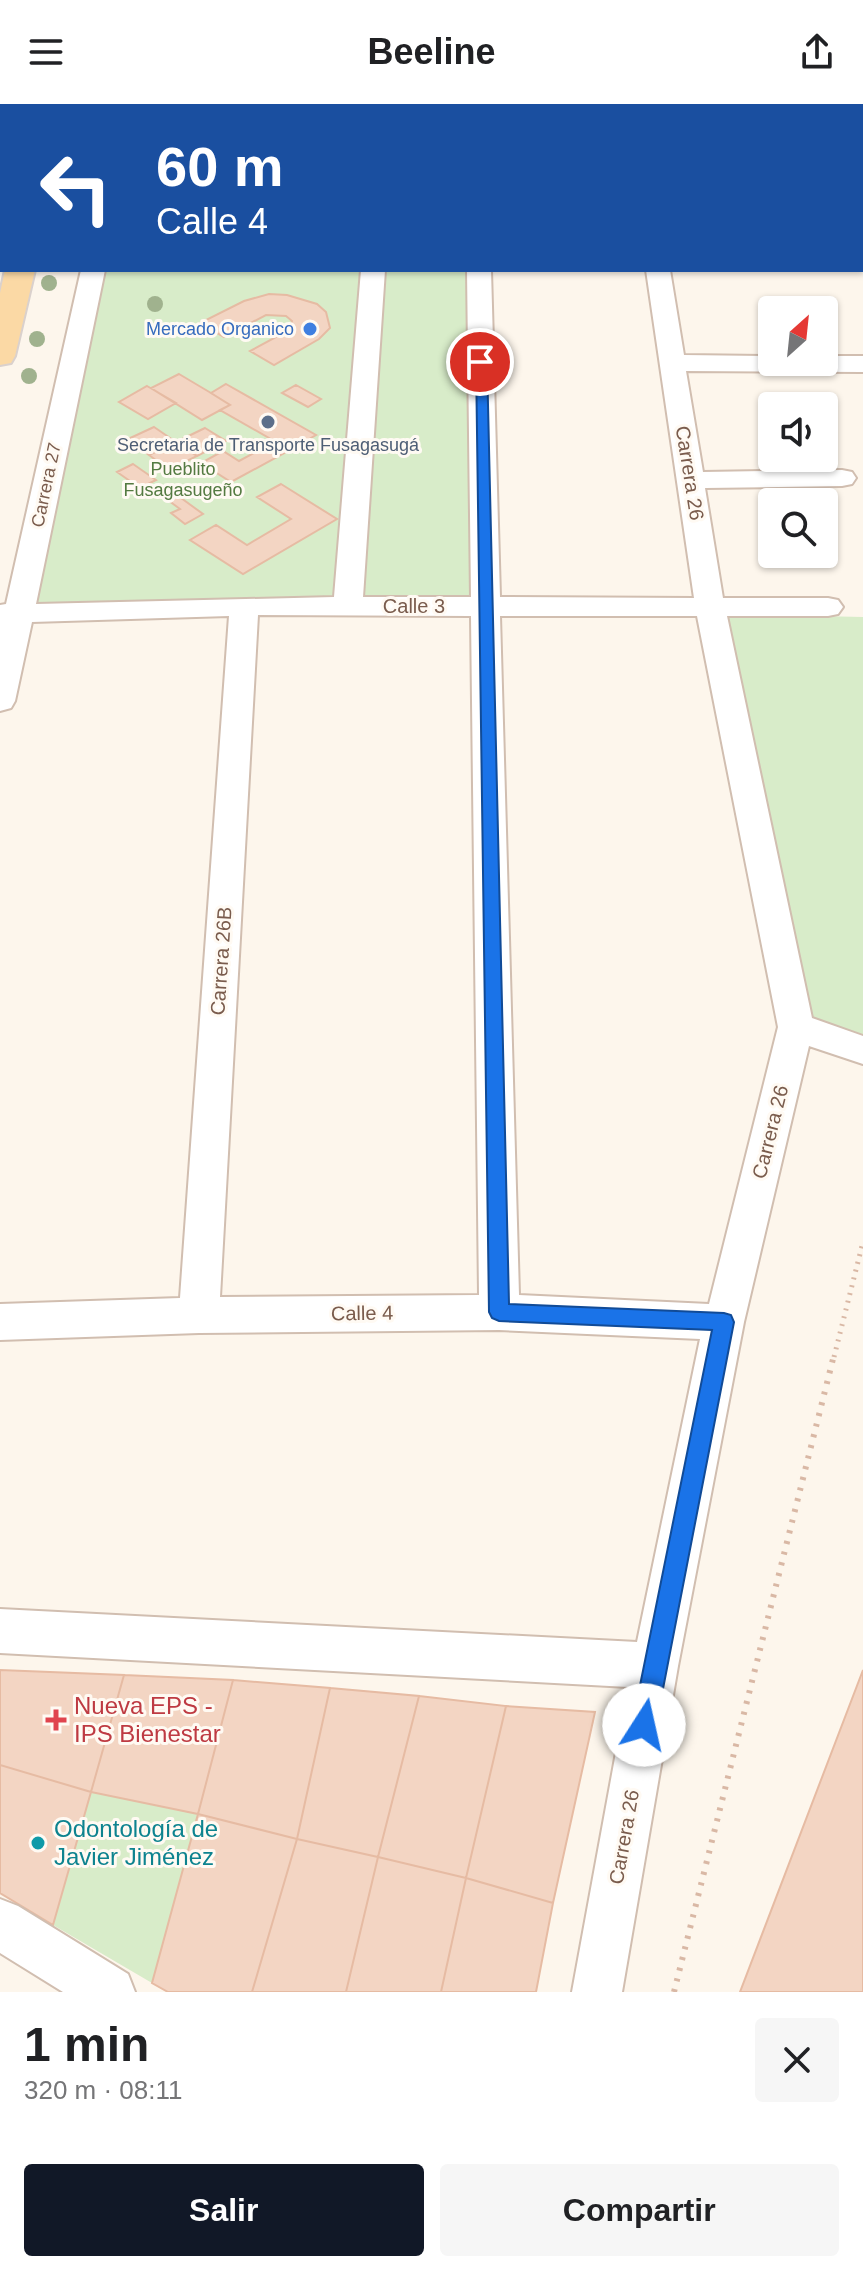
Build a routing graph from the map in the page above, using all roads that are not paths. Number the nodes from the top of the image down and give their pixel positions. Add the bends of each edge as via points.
1 (20, 272) edge
2 (93, 272) edge
3 (373, 272) edge
4 (479, 272) edge
5 (658, 272) edge
6 (0, 356) edge
7 (673, 363) junction
8 (863, 364) edge
9 (842, 478) dead end
10 (691, 480) junction
11 (244, 606) junction
12 (348, 606) junction
13 (484, 606) junction
14 (710, 606) junction
15 (828, 607) dead end
16 (9, 613) edge
17 (0, 701) edge
18 (796, 1027) junction
19 (863, 1050) edge
20 (499, 1312) junction
21 (199, 1315) junction
22 (0, 1322) edge
23 (724, 1322) junction
24 (0, 1631) edge
25 (655, 1666) junction
26 (0, 1924) edge
27 (110, 1992) edge
28 (597, 1992) edge

1 - 6 main road
2 - 16 street, Carrera 27
3 - 12 street
4 - 13 street
5 - 7 street, Carrera 26
7 - 8 street
7 - 10 street, Carrera 26
9 - 10 street
10 - 14 street, Carrera 26
11 - 12 street, Calle 3
11 - 16 street, Calle 3
11 - 21 street, Carrera 26B
12 - 13 street, Calle 3
13 - 14 street, Calle 3
13 - 20 street
14 - 15 street, Calle 3
14 - 18 street, Carrera 26
16 - 17 street, Carrera 27
18 - 19 street
18 - 23 street, Carrera 26
20 - 21 street, Calle 4
20 - 23 street, Calle 4
21 - 22 street, Calle 4
23 - 25 street, Carrera 26
24 - 25 street
25 - 28 street, Carrera 26
26 - 27 street

